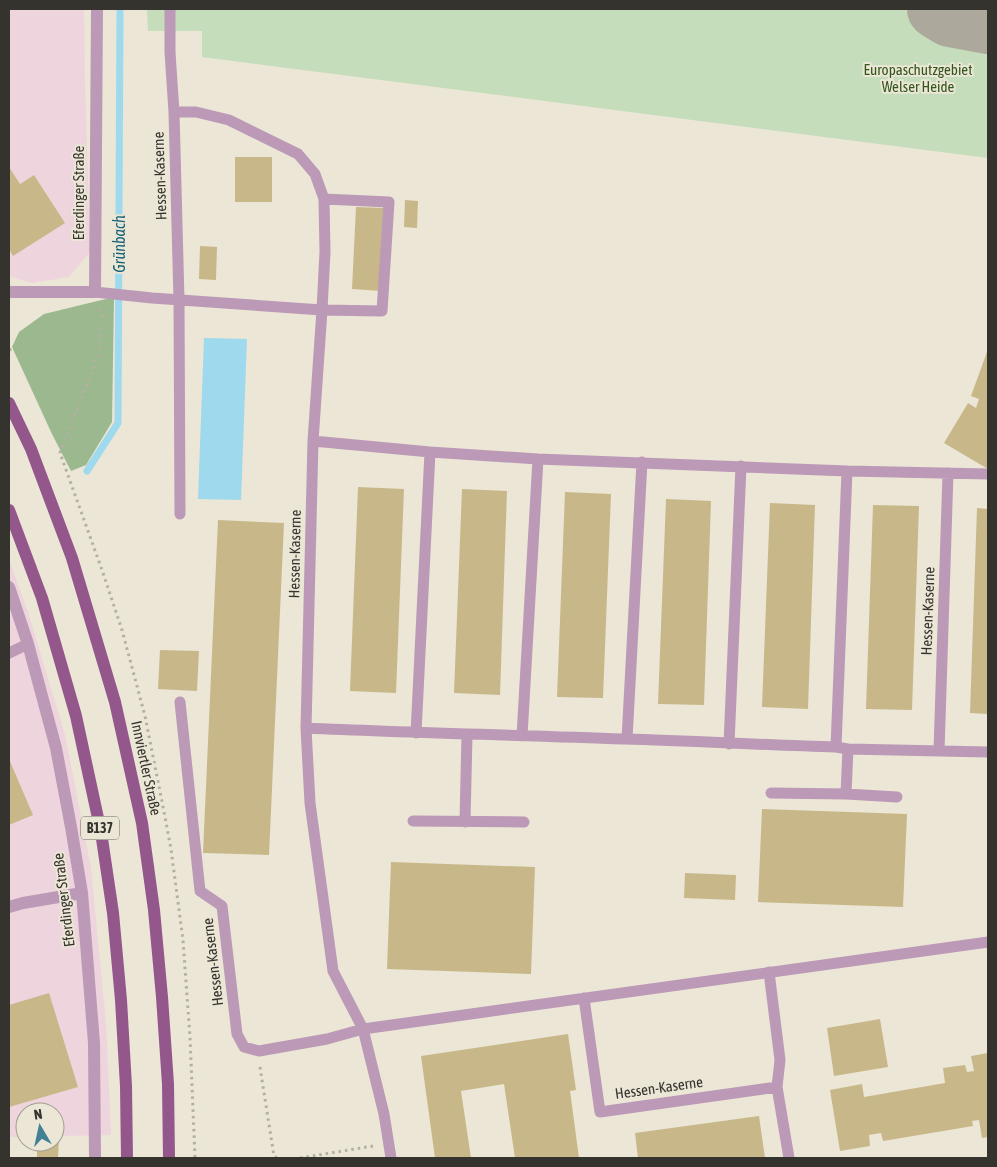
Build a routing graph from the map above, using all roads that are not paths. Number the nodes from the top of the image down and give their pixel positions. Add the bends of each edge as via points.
1 (97, 9) edge
2 (170, 9) edge
3 (174, 112) junction
4 (324, 199) junction
5 (9, 292) edge
6 (95, 292) junction
7 (179, 300) junction
8 (322, 310) junction
9 (9, 403) edge
10 (313, 441) junction
11 (430, 452) junction
12 (538, 459) junction
13 (642, 462) junction
14 (741, 466) junction
15 (846, 471) junction
16 (948, 473) junction
17 (988, 474) edge
18 (9, 510) edge
19 (180, 514) dead end
20 (9, 587) edge
21 (28, 644) junction
22 (9, 653) edge
23 (180, 702) dead end
24 (306, 728) junction
25 (416, 733) junction
26 (467, 735) junction
27 (522, 736) junction
28 (627, 739) junction
29 (729, 744) junction
30 (836, 747) junction
31 (848, 749) junction
32 (939, 750) junction
33 (988, 752) edge
34 (771, 793) dead end
35 (846, 794) junction
36 (897, 797) dead end
37 (413, 820) dead end
38 (465, 822) junction
39 (524, 822) dead end
40 (82, 893) junction
41 (9, 907) edge
42 (988, 942) edge
43 (769, 972) junction
44 (584, 998) junction
45 (363, 1028) junction
46 (777, 1087) junction
47 (95, 1158) edge
48 (127, 1158) edge
49 (168, 1158) edge
50 (391, 1158) edge
51 (789, 1158) edge

1 - 6 street, Eferdinger Straße
2 - 3 lane, Hessen-Kaserne
3 - 4 lane, Hessen-Kaserne via 196,112 229,120 298,154 315,174
3 - 7 lane, Hessen-Kaserne
4 - 8 lane, Hessen-Kaserne
4 - 8 lane via 389,202 382,311
5 - 6 street
6 - 7 lane
7 - 8 lane
7 - 19 lane, Hessen-Kaserne
8 - 10 lane, Hessen-Kaserne
9 - 49 main road, Innviertler Straße / B137 via 31,449 72,558 116,702 142,823 161,988 168,1084
10 - 11 lane
10 - 24 lane, Hessen-Kaserne
11 - 12 lane
11 - 25 lane
12 - 13 lane
12 - 27 lane
13 - 14 lane
13 - 28 lane
14 - 15 lane
14 - 29 lane
15 - 16 lane
15 - 30 lane
16 - 17 lane
16 - 32 lane, Hessen-Kaserne
18 - 48 main road, B137 via 42,598 76,716 101,832 121,1000
20 - 21 street, Eferdinger Straße
21 - 22 lane
21 - 40 street, Eferdinger Straße via 56,748
23 - 45 lane, Hessen-Kaserne via 200,891 222,906 237,1034 244,1047 259,1051 327,1039
24 - 25 lane
24 - 45 lane, Hessen-Kaserne via 310,803 334,971
25 - 26 lane
26 - 27 lane
26 - 38 lane
27 - 28 lane
28 - 29 lane
29 - 30 lane
30 - 31 lane
31 - 32 lane
31 - 35 lane
32 - 33 lane
34 - 35 lane
35 - 36 lane
37 - 38 lane
38 - 39 lane
40 - 41 street
40 - 47 street, Eferdinger Straße via 94,1043
42 - 43 lane
43 - 44 lane
43 - 46 lane via 780,1060
44 - 45 lane
44 - 46 lane, Hessen-Kaserne via 600,1112
45 - 50 lane, Hessen-Kaserne
46 - 51 lane

